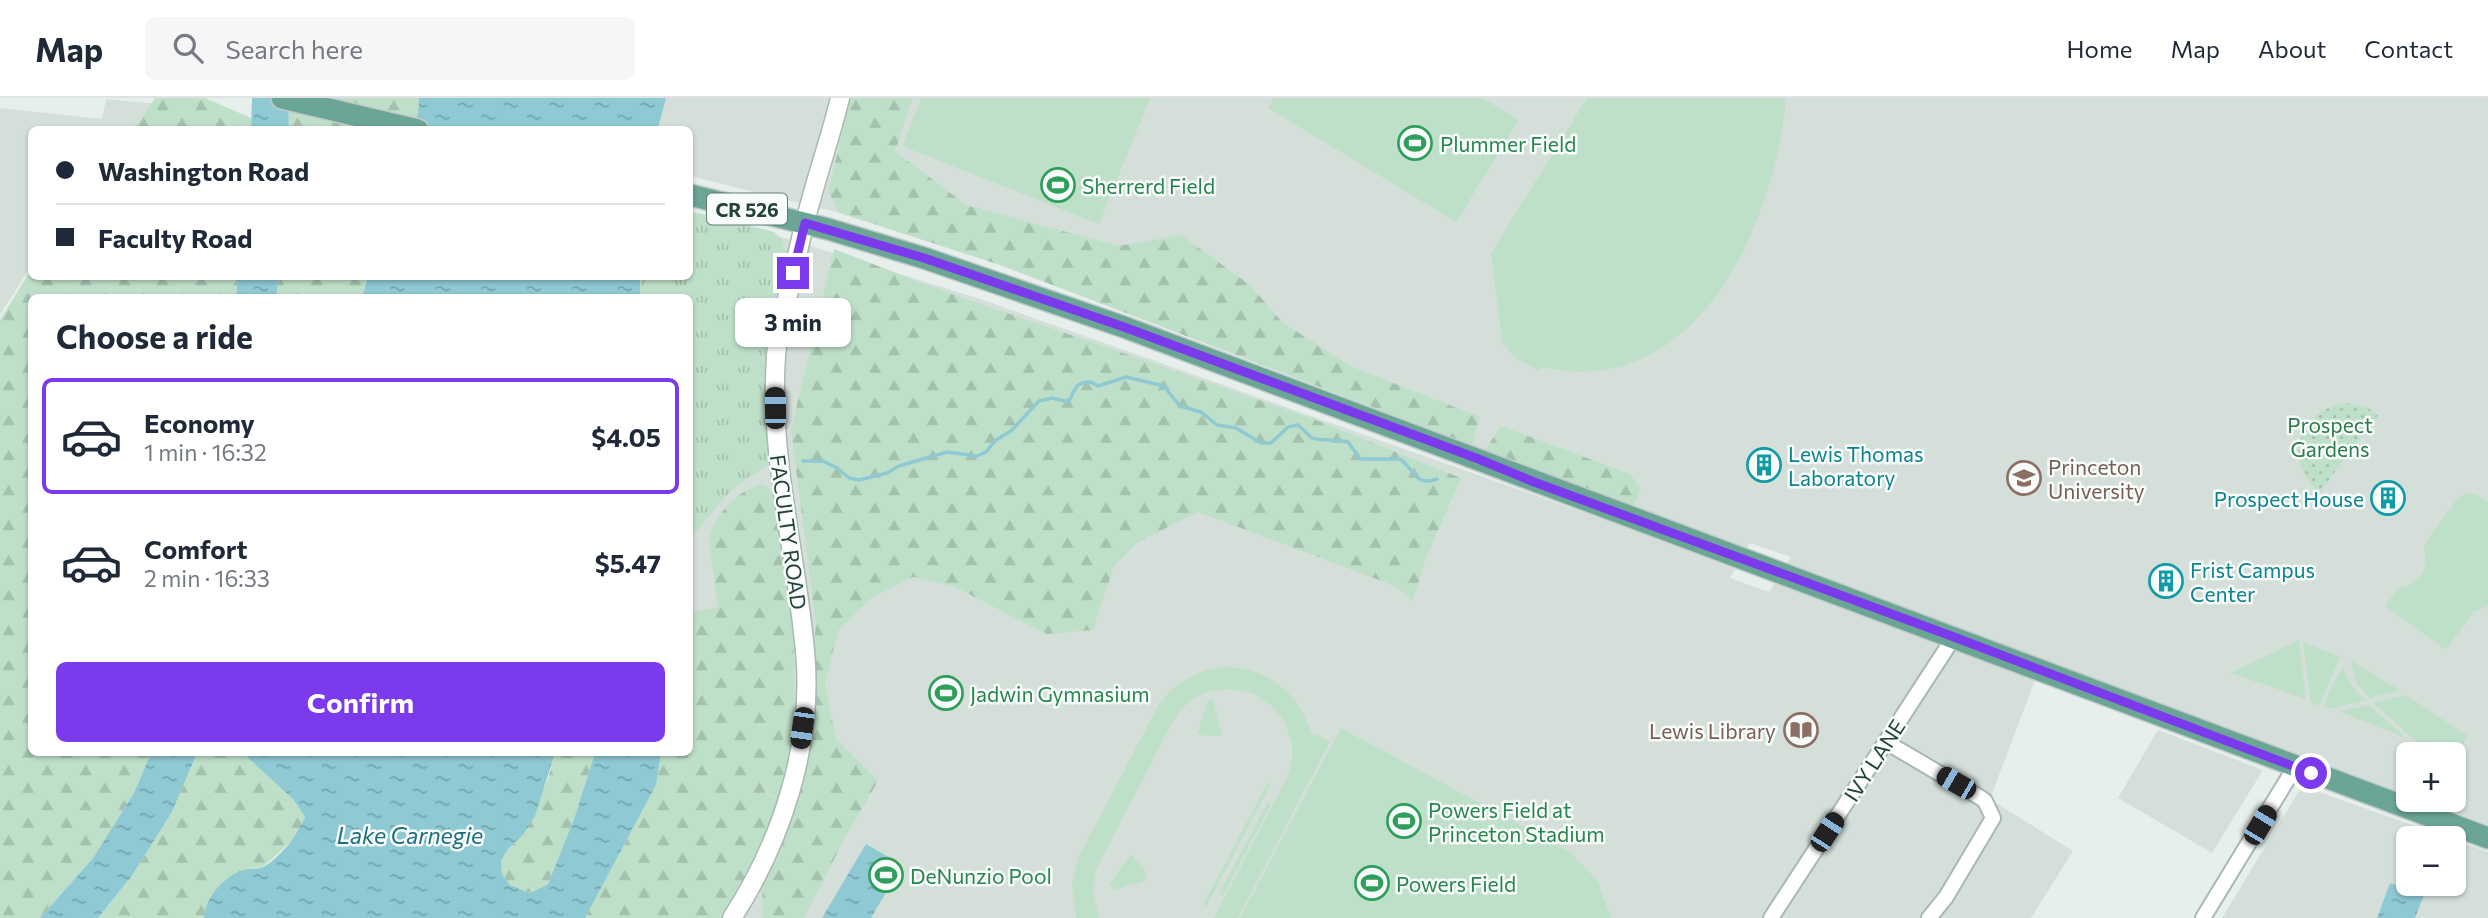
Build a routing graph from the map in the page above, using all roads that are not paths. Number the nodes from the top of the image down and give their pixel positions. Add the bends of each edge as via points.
1 (840, 98) edge
2 (286, 99) edge
3 (404, 126) edge
4 (693, 196) edge
5 (805, 223) junction
6 (1954, 637) junction
7 (1886, 742) junction
8 (2295, 767) junction
9 (2488, 838) edge
10 (732, 918) edge
11 (1771, 918) edge
12 (1929, 918) edge
13 (2203, 918) edge

1 - 5 street, FACULTY ROAD
2 - 3 main road
4 - 5 main road, CR 526
5 - 6 main road, CR 526 via 924,258 1124,327
5 - 10 street, FACULTY ROAD via 780,327 775,389 779,473 805,651 804,709 796,765 775,838
6 - 7 street, IVY LANE
6 - 8 main road, CR 526
7 - 11 street, IVY LANE
7 - 12 street via 1981,798 1993,818
8 - 9 main road, CR 526
8 - 13 street

